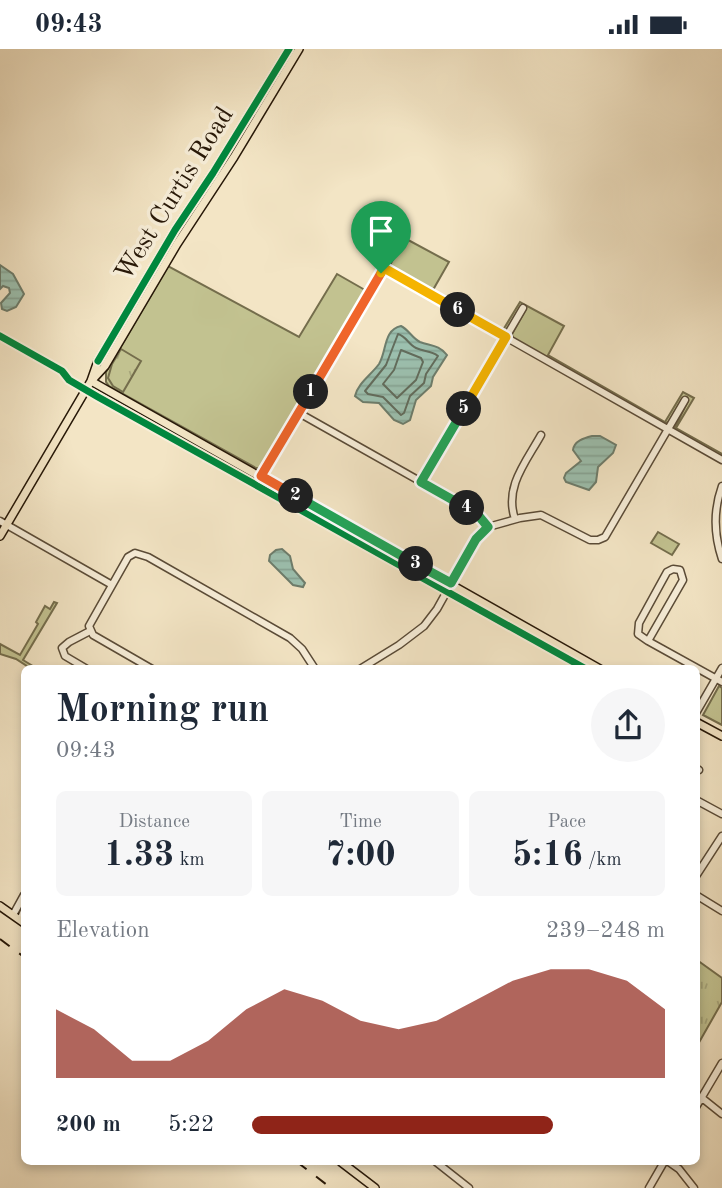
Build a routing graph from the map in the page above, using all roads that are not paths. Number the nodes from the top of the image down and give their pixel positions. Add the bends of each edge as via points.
1 (289, 49) edge
2 (299, 49) edge
3 (401, 239) dead end
4 (384, 268) junction
5 (523, 308) dead end
6 (506, 337) junction
7 (91, 381) junction
8 (685, 400) dead end
9 (299, 413) junction
10 (667, 429) junction
11 (541, 435) dead end
12 (722, 460) edge
13 (261, 476) junction
14 (421, 482) junction
15 (722, 486) edge
16 (515, 519) junction
17 (3, 523) edge
18 (488, 527) junction
19 (0, 536) edge
20 (722, 559) edge
21 (451, 583) junction
22 (112, 585) junction
23 (90, 631) junction
24 (648, 641) junction
25 (80, 665) edge
26 (146, 665) edge
27 (312, 665) edge
28 (366, 665) edge
29 (593, 665) edge
30 (691, 665) edge
31 (722, 668) edge
32 (700, 670) edge
33 (719, 681) edge
34 (700, 707) edge
35 (700, 724) edge
36 (722, 736) edge
37 (700, 802) edge
38 (722, 814) edge
39 (722, 836) edge
40 (700, 870) edge
41 (700, 897) edge
42 (0, 906) edge
43 (722, 911) edge
44 (19, 919) edge
45 (722, 1063) edge
46 (702, 1098) junction
47 (700, 1101) edge
48 (722, 1114) edge
49 (345, 1165) edge
50 (440, 1165) edge
51 (665, 1165) edge
52 (672, 1165) edge
53 (376, 1188) edge
54 (469, 1188) edge
55 (649, 1188) edge
56 (694, 1188) edge

1 - 7 main road, West Curtis Road via 175,230 98,361
2 - 7 main road, West Curtis Road via 105,366
3 - 4 street
4 - 6 street
4 - 9 street
5 - 6 street
6 - 10 street
6 - 14 street
7 - 13 main road
7 - 17 main road, West Curtis Road
8 - 10 street
9 - 13 street
9 - 14 street
10 - 12 street
10 - 16 street via 601,539 590,540 541,515
11 - 16 street via 514,483 510,500
13 - 21 main road
14 - 18 street via 478,515
15 - 20 street via 715,522
16 - 18 street
17 - 19 main road, West Curtis Road
17 - 22 street
18 - 21 street
21 - 28 street via 419,631
21 - 29 main road
22 - 23 street
22 - 27 street via 128,557 138,553 290,638
23 - 25 street via 62,648 65,656
23 - 26 street
24 - 24 street via 681,584 683,576 678,569 667,572 639,623 638,634
24 - 30 street
31 - 33 street
32 - 33 street
33 - 34 street
35 - 36 main road
37 - 38 street
39 - 40 street
41 - 43 street
42 - 44 main road
45 - 46 street
46 - 47 street
46 - 48 street
49 - 53 main road
50 - 54 street
51 - 55 street
52 - 56 street

